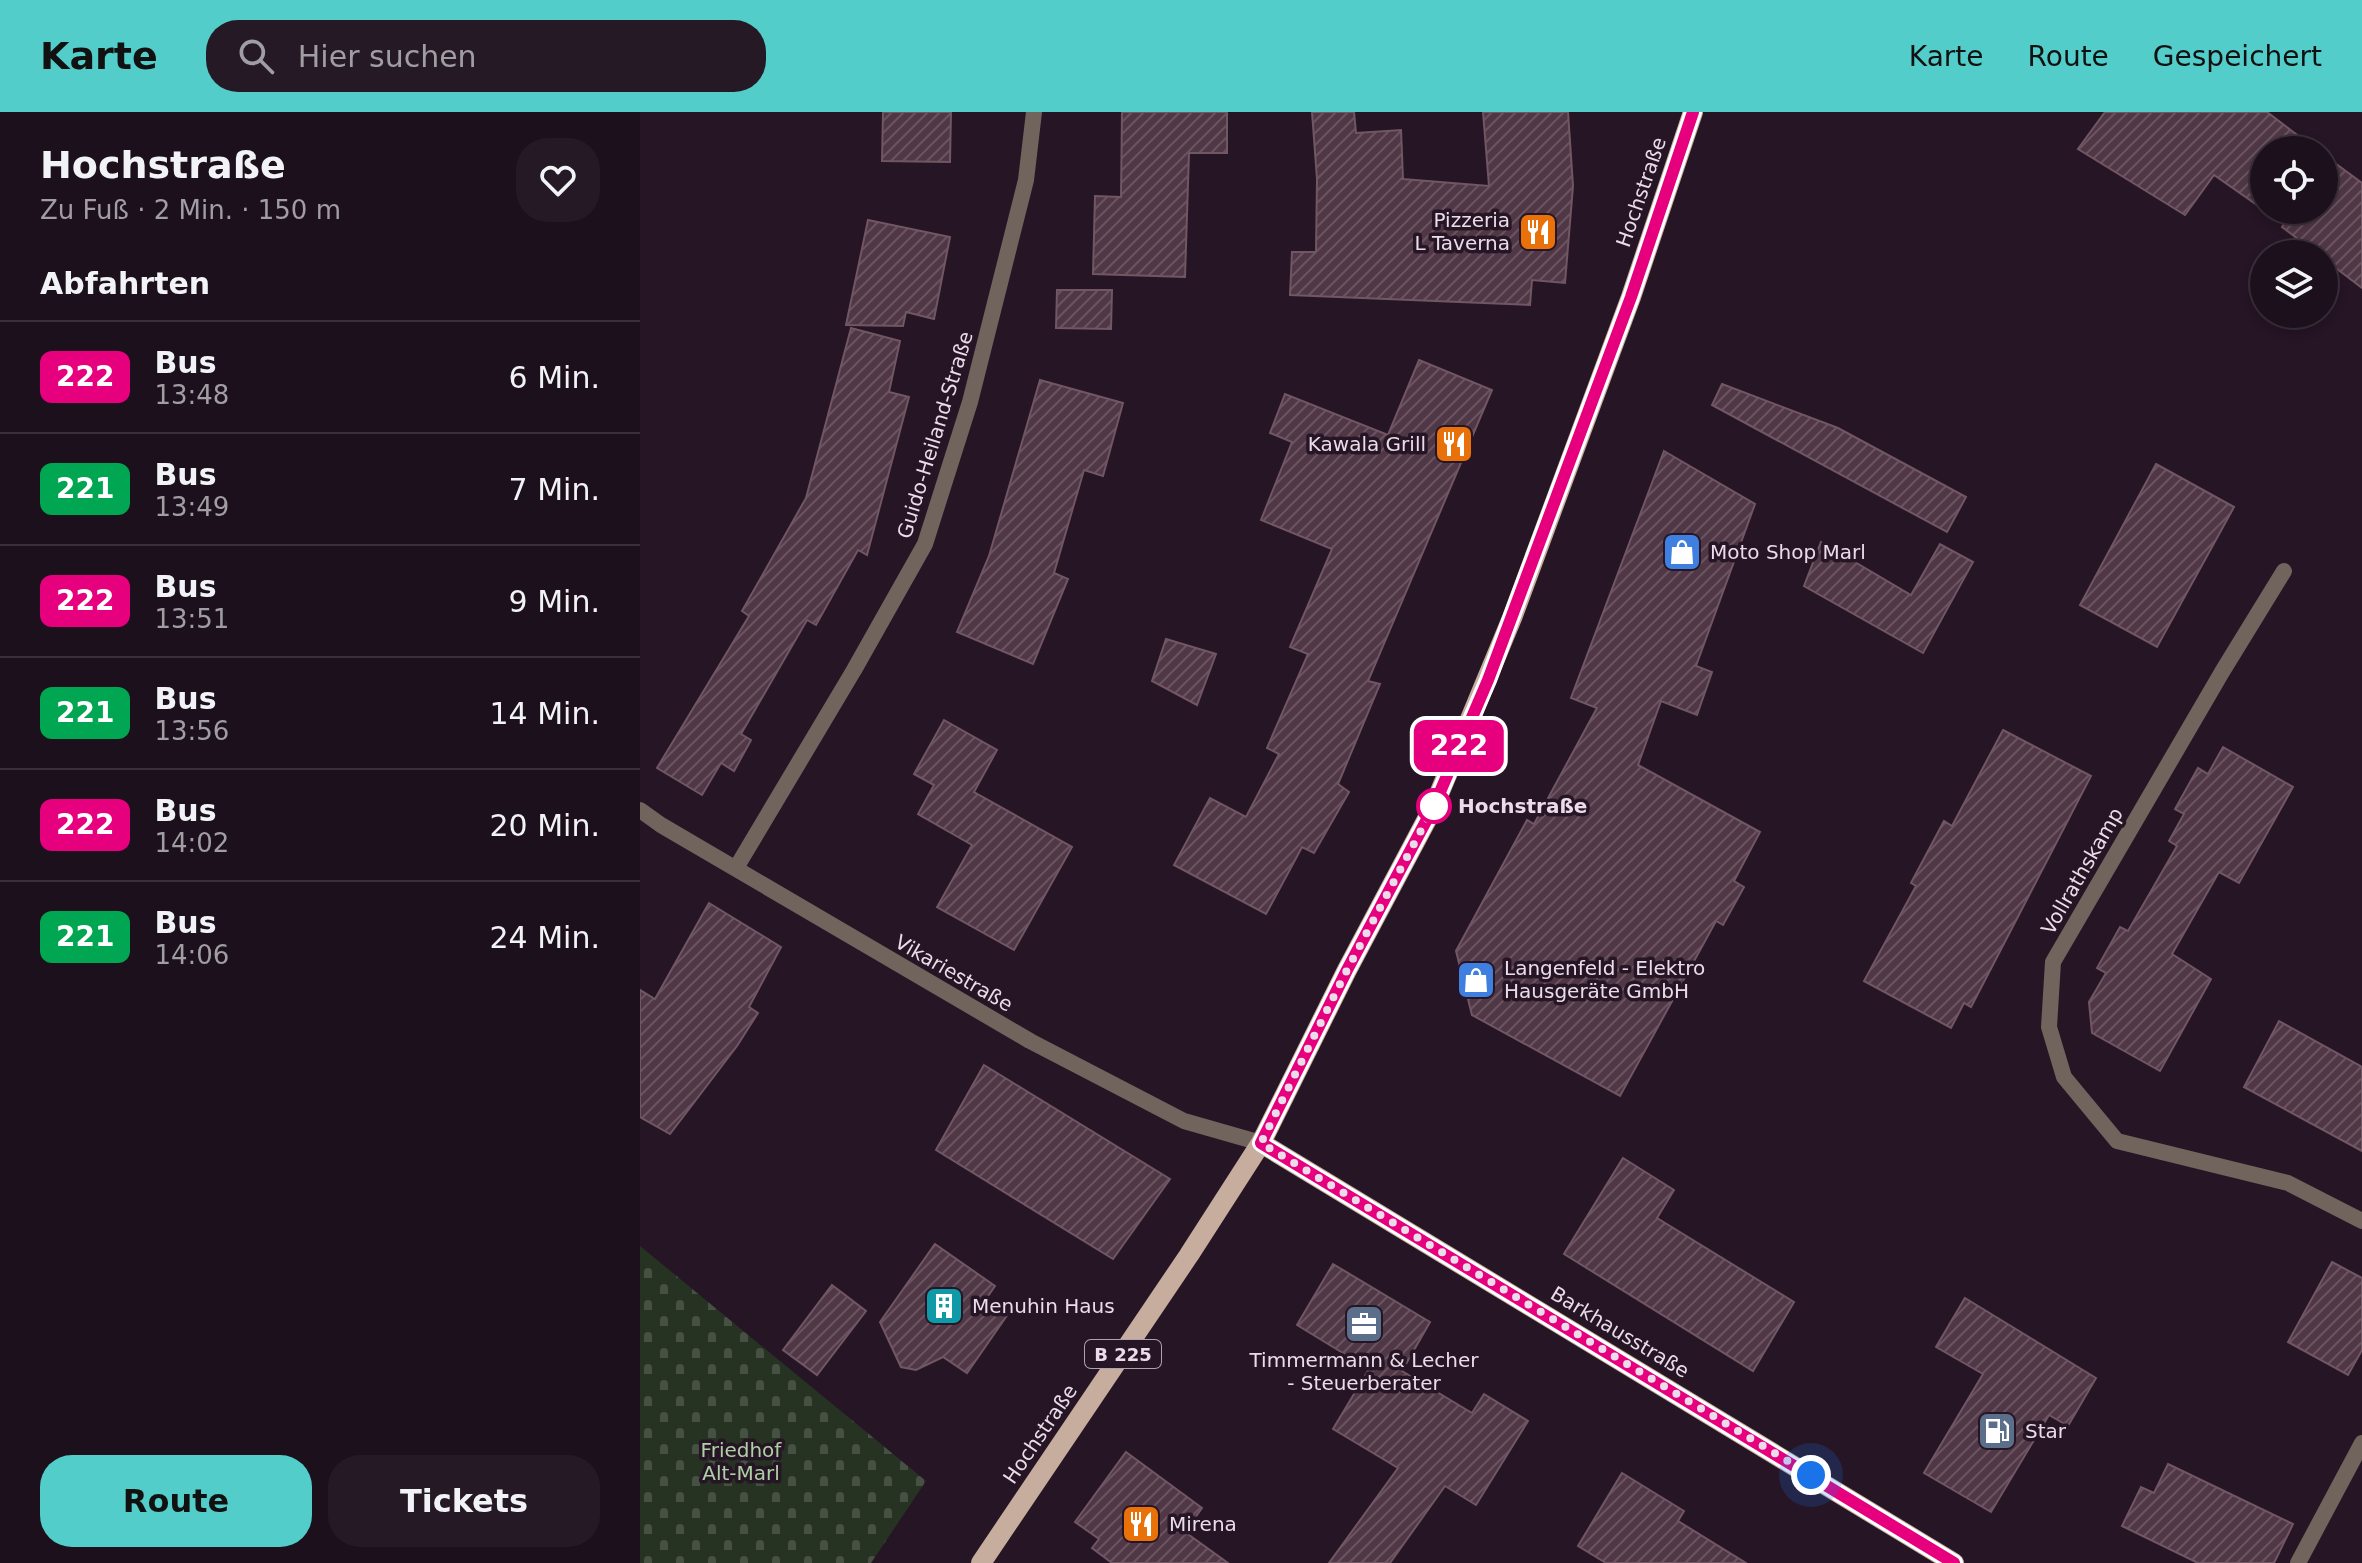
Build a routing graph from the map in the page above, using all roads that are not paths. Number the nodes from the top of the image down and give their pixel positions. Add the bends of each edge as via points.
1 (1034, 112) edge
2 (1693, 112) edge
3 (2284, 571) dead end
4 (640, 810) edge
5 (736, 868) junction
6 (1261, 1143) junction
7 (2362, 1221) edge
8 (2362, 1443) edge
9 (981, 1563) edge
10 (1954, 1563) edge
11 (2298, 1563) edge

1 - 5 street, Guido-Heiland-Straße via 1026,180 970,402 925,544
2 - 6 main road, Hochstraße / B 225 via 1631,297 1488,680 1434,806
3 - 7 street, Vollrathskamp via 2053,962 2049,1027 2064,1077 2117,1141 2288,1183
4 - 5 street, Vikariestraße
5 - 6 street, Vikariestraße via 1030,1041 1156,1107 1184,1121
6 - 9 main road, Hochstraße / B 225
6 - 10 main road, Barkhausstraße
8 - 11 street

